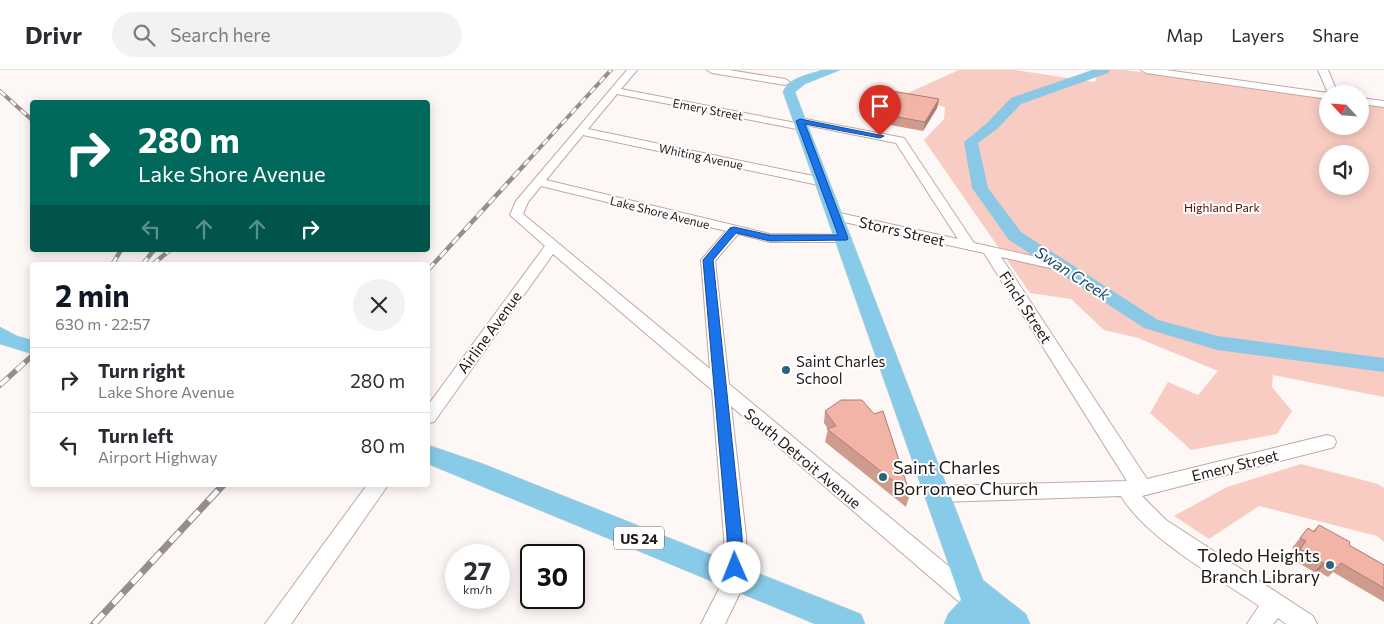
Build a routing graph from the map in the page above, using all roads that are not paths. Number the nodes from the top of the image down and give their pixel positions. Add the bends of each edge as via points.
1 (632, 70) edge
2 (712, 70) edge
3 (780, 70) edge
4 (834, 70) edge
5 (1146, 70) edge
6 (1217, 70) edge
7 (1323, 70) edge
8 (1218, 80) junction
9 (1329, 85) edge
10 (787, 87) junction
11 (614, 91) junction
12 (1319, 95) edge
13 (1369, 102) edge
14 (1384, 104) edge
15 (801, 124) junction
16 (580, 130) junction
17 (537, 182) junction
18 (823, 182) junction
19 (516, 215) joint
20 (835, 216) junction
21 (734, 230) junction
22 (844, 238) junction
23 (969, 246) junction
24 (551, 247) junction
25 (990, 250) junction
26 (1059, 266) dead end
27 (0, 334) edge
28 (30, 346) edge
29 (721, 390) junction
30 (430, 414) edge
31 (1327, 442) dead end
32 (430, 455) edge
33 (377, 487) edge
34 (1135, 489) junction
35 (938, 494) junction
36 (736, 578) junction
37 (1275, 604) junction
38 (973, 610) edge
39 (277, 624) edge
40 (713, 624) edge
41 (850, 624) edge
42 (1015, 624) edge
43 (1259, 624) edge
44 (1306, 624) edge

1 - 11 street
2 - 10 street
3 - 10 street
4 - 10 main road
5 - 8 street
6 - 8 street
7 - 9 street
8 - 12 street
10 - 15 main road
11 - 15 street, Emery Street
11 - 16 street
13 - 14 street
15 - 18 main road
15 - 23 street, Emery Street via 900,140
16 - 17 street
16 - 18 street, Whiting Avenue
17 - 19 street via 518,206
17 - 21 street, Lake Shore Avenue
18 - 20 main road
19 - 24 street, South Detroit Avenue
20 - 22 main road
20 - 23 street, Storrs Street
21 - 22 street, Lake Shore Avenue via 770,238
21 - 29 street via 708,260
22 - 35 main road
23 - 25 street
24 - 29 street, South Detroit Avenue
24 - 30 street, Airline Avenue
25 - 26 street
25 - 34 street, Finch Street
27 - 28 main road via 10,341
29 - 36 street
29 - 38 street, South Detroit Avenue
31 - 34 street, Emery Street
32 - 36 main road, US 24
33 - 39 street
34 - 35 street, Emery Street
34 - 37 street, Finch Street via 1138,508 1159,526
35 - 38 main road
36 - 40 street
36 - 41 main road, US 24
37 - 43 street
37 - 44 street, Finch Street
38 - 42 main road

